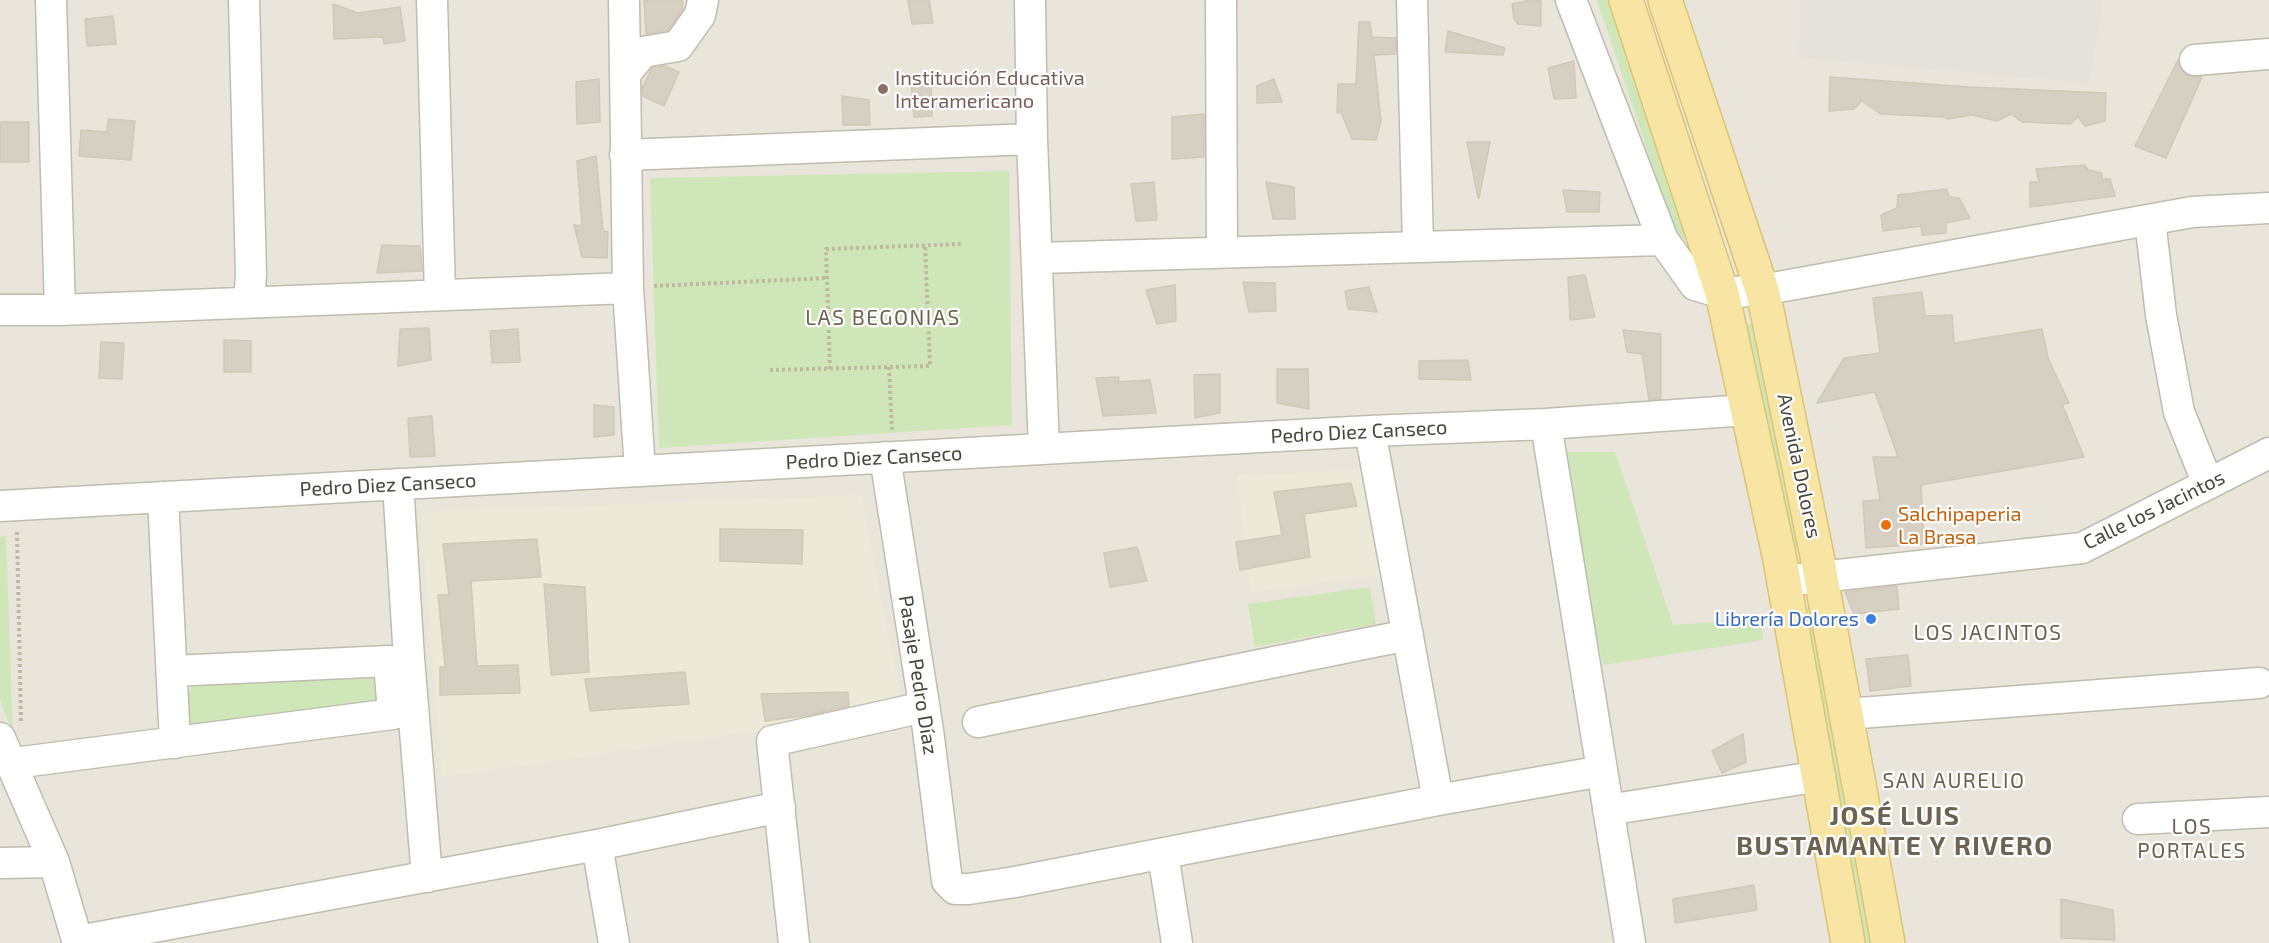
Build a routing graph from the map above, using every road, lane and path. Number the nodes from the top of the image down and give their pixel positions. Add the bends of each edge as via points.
1 (51, 0) edge
2 (244, 0) edge
3 (432, 0) edge
4 (624, 0) edge
5 (703, 0) edge
6 (1030, 0) edge
7 (1221, 0) edge
8 (1412, 0) edge
9 (1571, 0) edge
10 (1626, 0) edge
11 (1665, 0) edge
12 (2269, 54) edge
13 (2195, 60) dead end
14 (625, 74) junction
15 (1032, 139) junction
16 (625, 155) junction
17 (2269, 208) edge
18 (2150, 220) junction
19 (1663, 240) junction
20 (962, 244) dead end
21 (925, 245) junction
22 (1418, 247) junction
23 (1222, 252) junction
24 (1038, 258) junction
25 (827, 278) junction
26 (628, 288) junction
27 (1709, 289) junction
28 (1762, 290) junction
29 (440, 295) junction
30 (249, 302) junction
31 (0, 310) edge
32 (60, 310) junction
33 (889, 367) junction
34 (830, 369) junction
35 (770, 370) dead end
36 (1747, 410) junction
37 (1546, 424) junction
38 (1370, 431) junction
39 (1044, 449) junction
40 (2269, 453) edge
41 (889, 457) junction
42 (640, 471) junction
43 (398, 484) junction
44 (2208, 484) junction
45 (163, 497) junction
46 (8, 506) edge
47 (1821, 576) junction
48 (1784, 581) junction
49 (1408, 635) junction
50 (172, 671) junction
51 (2259, 682) dead end
52 (924, 706) junction
53 (1846, 714) junction
54 (978, 722) dead end
55 (0, 738) edge
56 (175, 743) junction
57 (17, 764) junction
58 (1602, 771) junction
59 (1820, 776) junction
60 (1438, 800) junction
61 (780, 807) junction
62 (1608, 810) junction
63 (2269, 812) edge
64 (2138, 819) dead end
65 (597, 845) junction
66 (1163, 854) junction
67 (54, 862) junction
68 (0, 863) edge
69 (427, 877) junction
70 (78, 942) edge
71 (614, 943) edge
72 (794, 943) edge
73 (1177, 943) edge
74 (1628, 943) edge
75 (1848, 943) edge
76 (1888, 943) edge

1 - 32 street
2 - 30 street
3 - 29 street
4 - 14 street
5 - 14 street via 700,15 678,46 643,52
6 - 15 street
7 - 23 street
8 - 22 street
9 - 19 street
10 - 27 main road, Avenida Dolores
11 - 28 main road, Avenida Dolores
12 - 13 street
14 - 16 street
15 - 16 street
15 - 24 street
16 - 26 street
17 - 18 street via 2192,212
18 - 28 street
18 - 44 street via 2161,315 2179,412
19 - 22 street
19 - 27 street
20 - 21 path
21 - 25 path via 826,249
21 - 33 path via 930,366
22 - 23 street
23 - 24 street
24 - 39 street
25 - 26 path
25 - 34 path
26 - 29 street
26 - 42 street
27 - 28 street
27 - 36 main road, Avenida Dolores
28 - 47 main road, Avenida Dolores
29 - 30 street
30 - 32 street
31 - 32 street
33 - 34 path
33 - 41 path
34 - 35 path
36 - 37 street, Pedro Diez Canseco
36 - 48 main road, Avenida Dolores
37 - 38 street, Pedro Diez Canseco
37 - 58 street
38 - 39 street, Pedro Diez Canseco
38 - 49 street
39 - 41 street, Pedro Diez Canseco
40 - 44 street, Calle los Jacintos
41 - 42 street, Pedro Diez Canseco
41 - 52 street, Pasaje Pedro Díaz
42 - 43 street, Pedro Diez Canseco
43 - 45 street, Pedro Diez Canseco
43 - 69 street
44 - 47 street, Calle los Jacintos via 2082,549
45 - 46 street, Pedro Diez Canseco
45 - 50 street
46 - 57 path
47 - 48 street, Calle los Jacintos
47 - 53 main road, Avenida Dolores
48 - 59 main road, Avenida Dolores
49 - 54 street
49 - 60 street
50 - 56 street
50 - 56 street via 389,661 393,714
51 - 53 street
52 - 61 street via 772,741
52 - 66 street, Pasaje Pedro Díaz via 947,881 955,889 1015,882
53 - 76 main road, Avenida Dolores
55 - 57 street
56 - 57 street
57 - 67 street
58 - 60 street
58 - 62 street
59 - 62 street
59 - 75 main road, Avenida Dolores
60 - 66 street
61 - 65 street
61 - 72 street
62 - 74 street
63 - 64 street
65 - 69 street
65 - 71 street
66 - 73 street
67 - 68 street
67 - 70 street
69 - 70 street

